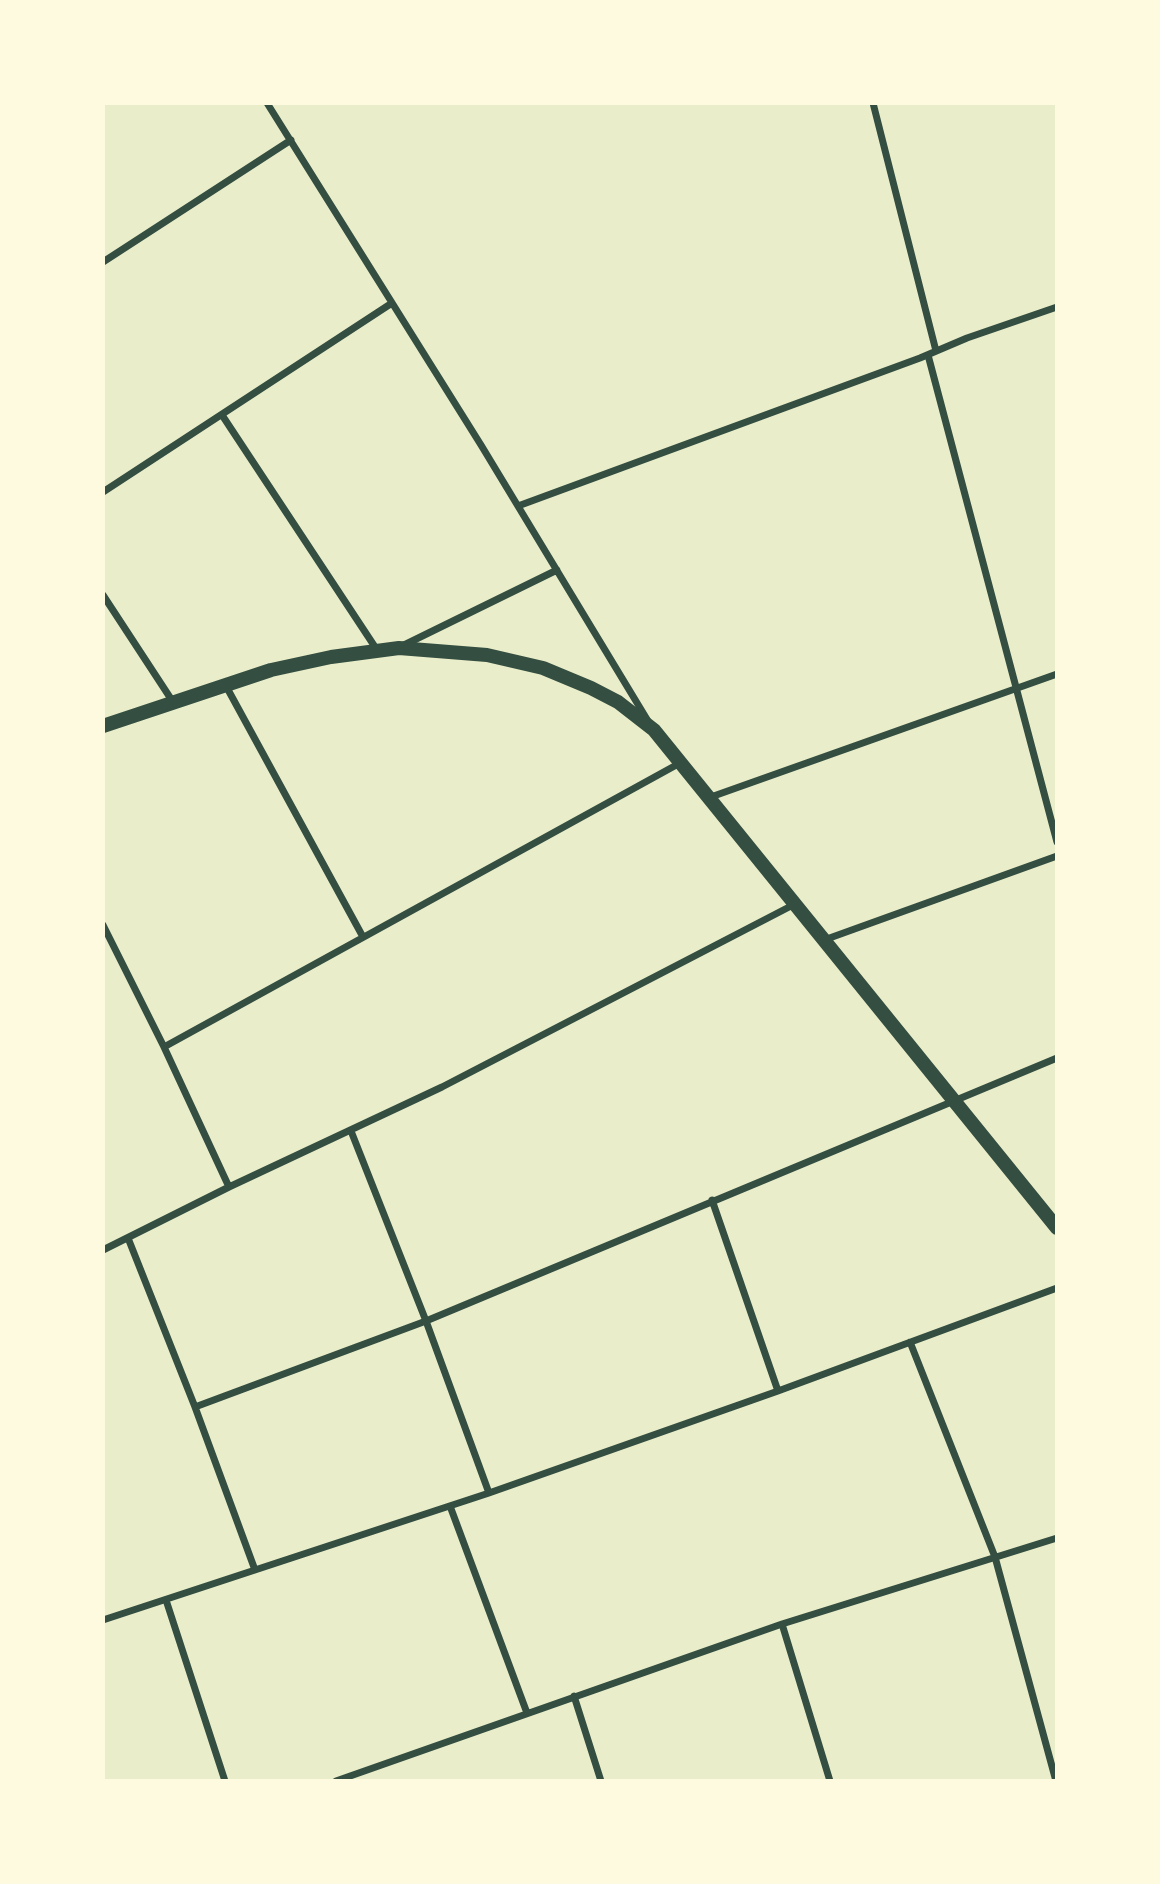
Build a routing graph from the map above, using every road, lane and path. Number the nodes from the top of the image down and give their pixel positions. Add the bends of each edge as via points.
1 (267, 103) edge
2 (873, 103) edge
3 (290, 140) junction
4 (103, 262) edge
5 (393, 303) junction
6 (1057, 307) edge
7 (932, 353) junction
8 (222, 415) junction
9 (103, 492) edge
10 (518, 506) junction
11 (557, 570) junction
12 (103, 595) edge
13 (399, 648) junction
14 (378, 650) junction
15 (1057, 674) edge
16 (226, 686) junction
17 (1016, 688) junction
18 (174, 703) junction
19 (103, 726) edge
20 (654, 730) junction
21 (680, 763) junction
22 (708, 798) junction
23 (1057, 842) edge
24 (1057, 856) edge
25 (793, 905) junction
26 (103, 925) edge
27 (363, 937) junction
28 (822, 941) junction
29 (164, 1047) junction
30 (1057, 1058) edge
31 (953, 1101) junction
32 (351, 1131) junction
33 (229, 1187) junction
34 (712, 1200) junction
35 (1057, 1228) edge
36 (128, 1238) junction
37 (103, 1250) edge
38 (1057, 1288) edge
39 (426, 1321) junction
40 (910, 1342) junction
41 (778, 1391) junction
42 (195, 1407) junction
43 (489, 1493) junction
44 (450, 1506) junction
45 (1057, 1538) edge
46 (995, 1558) junction
47 (255, 1570) junction
48 (166, 1600) junction
49 (103, 1620) edge
50 (782, 1624) junction
51 (574, 1696) junction
52 (527, 1713) junction
53 (361, 1777) edge
54 (225, 1781) edge
55 (336, 1781) edge
56 (601, 1781) edge
57 (830, 1781) edge
58 (1056, 1781) edge

1 - 3 street
2 - 7 street
3 - 4 street
3 - 5 street
5 - 8 street
5 - 10 street
6 - 7 street
7 - 10 street
7 - 17 street
8 - 9 street
8 - 14 street
10 - 11 street
11 - 13 street
11 - 20 street
12 - 18 street
13 - 14 main road
13 - 20 main road via 487,655 543,668 618,702
14 - 16 main road via 271,670
15 - 17 street
16 - 18 main road
16 - 27 street
17 - 22 street
17 - 23 street
18 - 19 main road
20 - 21 main road
21 - 22 main road
21 - 27 street
22 - 25 main road
24 - 28 street
25 - 28 main road
25 - 32 street
26 - 29 street
27 - 29 street
28 - 31 main road
29 - 33 street
30 - 31 street
31 - 34 street
31 - 35 main road
32 - 33 street
32 - 39 street
33 - 36 street
34 - 39 street
34 - 41 street
36 - 37 street
36 - 42 street
38 - 40 street
39 - 42 street
39 - 43 street
40 - 41 street
40 - 46 street
41 - 43 street
42 - 47 street
43 - 44 street
44 - 47 street
44 - 52 street
45 - 46 street
46 - 50 street
46 - 58 street
47 - 48 street
48 - 49 street
48 - 54 street
50 - 51 street
50 - 57 street
51 - 52 street
51 - 56 street
52 - 53 street
53 - 55 street

